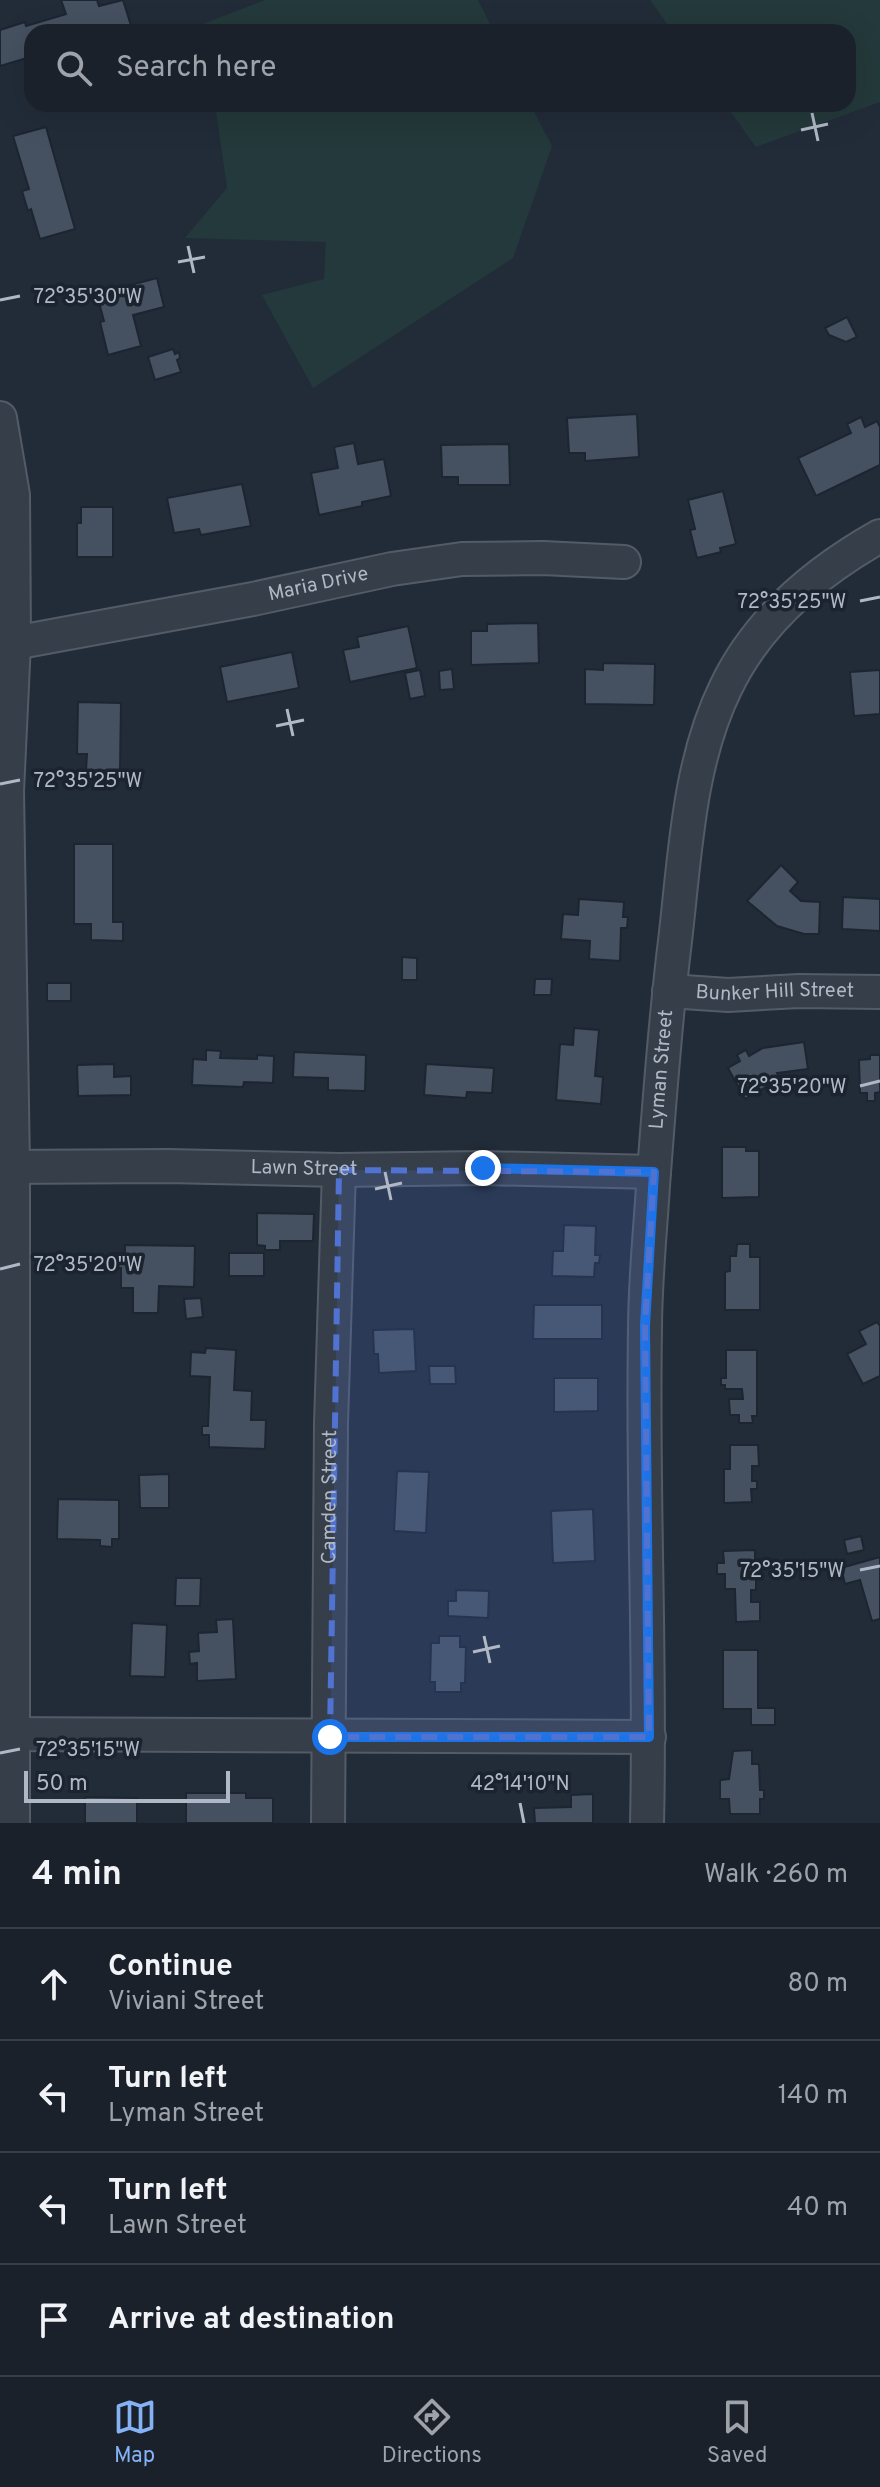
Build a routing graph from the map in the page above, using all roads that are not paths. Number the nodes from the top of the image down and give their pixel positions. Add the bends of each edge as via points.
1 (0, 418) edge
2 (880, 536) edge
3 (624, 562) dead end
4 (14, 643) junction
5 (669, 991) junction
6 (880, 992) edge
7 (6, 1167) edge
8 (339, 1170) junction
9 (654, 1172) junction
10 (7, 1734) edge
11 (330, 1737) junction
12 (649, 1737) junction
13 (13, 1823) edge
14 (328, 1823) edge
15 (647, 1823) edge

1 - 4 street via 13,495
2 - 5 street, Lyman Street via 790,600 740,659 724,690 694,791
3 - 4 street, Maria Drive via 462,559
4 - 7 street via 7,791
5 - 6 street, Bunker Hill Street
5 - 9 street, Lyman Street
7 - 8 street, Lawn Street
7 - 10 street
8 - 9 street, Lawn Street
8 - 11 street, Camden Street
9 - 12 street, Lyman Street via 645,1326
10 - 11 street
10 - 13 street
11 - 12 street
11 - 14 street, Camden Street
12 - 15 street, Lyman Street

